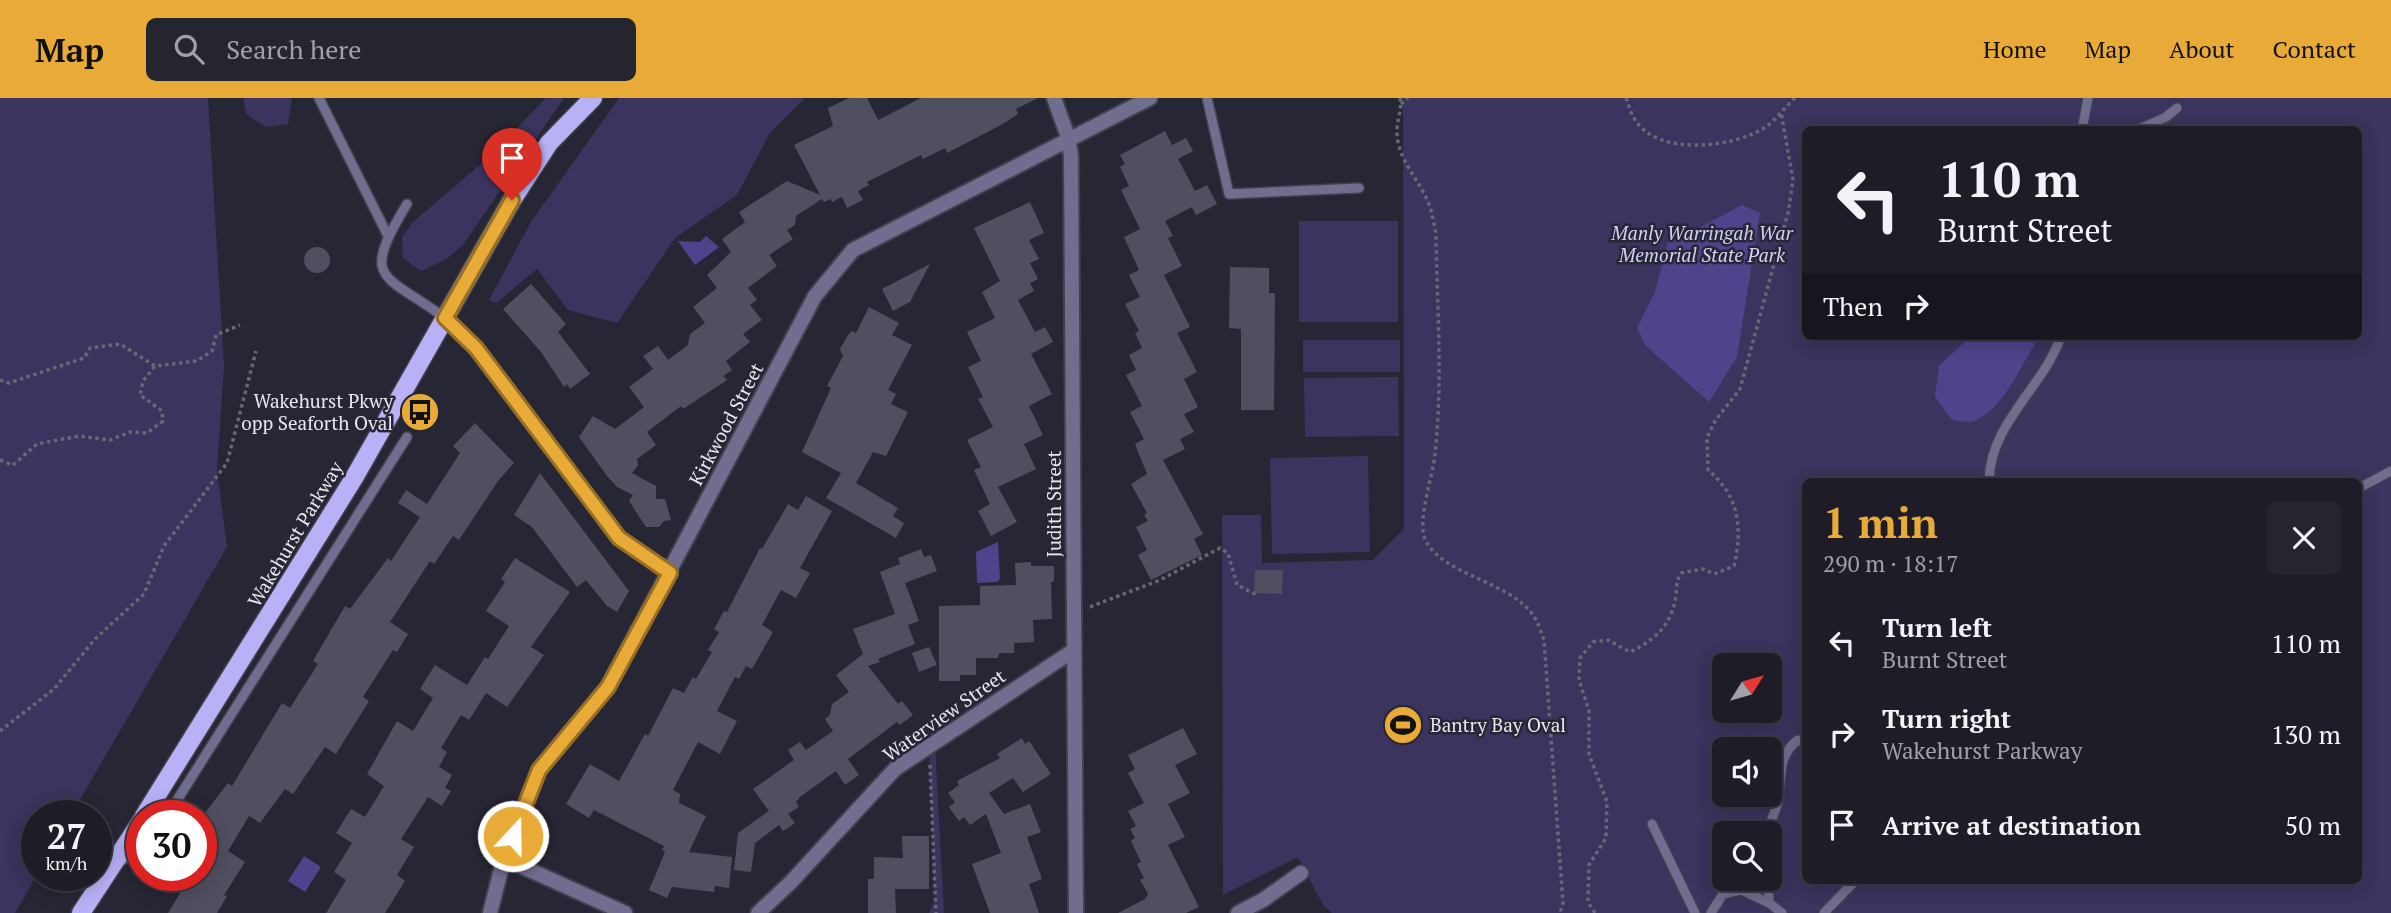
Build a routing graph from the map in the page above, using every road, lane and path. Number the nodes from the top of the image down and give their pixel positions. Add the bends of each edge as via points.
1 (319, 98) edge
2 (593, 98) edge
3 (1054, 98) edge
4 (1150, 98) edge
5 (1207, 98) edge
6 (1400, 98) edge
7 (1408, 98) edge
8 (1626, 98) edge
9 (1795, 98) edge
10 (2088, 98) edge
11 (1401, 104) junction
12 (2177, 107) dead end
13 (1781, 112) junction
14 (2081, 124) edge
15 (2146, 126) edge
16 (1068, 137) junction
17 (1359, 188) dead end
18 (407, 204) dead end
19 (388, 236) junction
20 (445, 318) junction
21 (240, 324) dead end
22 (2059, 340) edge
23 (256, 351) dead end
24 (155, 366) junction
25 (0, 380) edge
26 (407, 437) dead end
27 (0, 460) edge
28 (2391, 471) edge
29 (1989, 478) edge
30 (2362, 486) edge
31 (670, 573) junction
32 (1257, 595) dead end
33 (1074, 607) junction
34 (1074, 650) junction
35 (241, 662) junction
36 (258, 672) junction
37 (0, 731) edge
38 (1802, 741) edge
39 (929, 747) junction
40 (154, 800) edge
41 (177, 800) edge
42 (1770, 821) edge
43 (1651, 824) dead end
44 (126, 844) edge
45 (505, 859) junction
46 (112, 865) edge
47 (1301, 873) dead end
48 (1852, 884) edge
49 (96, 891) edge
50 (1769, 891) edge
51 (1769, 902) junction
52 (82, 913) edge
53 (490, 913) edge
54 (625, 913) edge
55 (758, 913) edge
56 (936, 913) edge
57 (1076, 913) edge
58 (1238, 913) edge
59 (1560, 913) edge
60 (1595, 913) edge
61 (1695, 913) edge
62 (1711, 913) edge
63 (1782, 913) edge
64 (1824, 913) edge

1 - 19 lane
2 - 20 main road, Wakehurst Parkway via 550,143
3 - 16 street, Judith Street
4 - 16 street, Kirkwood Street
5 - 17 lane via 1229,194
6 - 11 path
7 - 11 path
8 - 13 path via 1635,120 1649,132 1683,145 1714,146 1741,137 1764,128
9 - 13 path
10 - 14 lane
11 - 59 path via 1395,123 1398,142 1404,162 1430,206 1436,234 1437,433 1422,521 1425,539 1443,559 1517,598 1534,615 1544,639 1563,903
12 - 15 lane
13 - 60 path via 1793,180 1788,214 1740,389 1714,421 1707,438 1708,470 1726,486 1739,521 1734,566 1714,574 1703,569 1681,573 1671,612 1654,640 1630,652 1608,640 1593,642 1580,658 1579,680 1589,711 1589,754 1607,802 1606,838 1589,865 1588,902
16 - 31 street, Kirkwood Street via 853,250 815,296
16 - 33 street, Judith Street
18 - 19 lane
19 - 20 lane via 380,259 383,272
20 - 31 street via 476,348 619,538
20 - 35 main road, Wakehurst Parkway
21 - 24 path via 216,335 212,351 197,361
22 - 29 lane via 2014,411
23 - 37 path via 227,463 164,546 144,594 95,639 54,690
24 - 25 path via 120,344 90,348 84,358 9,383
24 - 27 path via 143,381 140,395 162,411 163,421 147,432 130,432 110,440 79,436 37,444 13,465
26 - 36 lane
28 - 30 lane
31 - 45 street, Kirkwood Street via 608,687 539,770
32 - 33 path via 1237,585 1228,552 1220,548 1108,603
33 - 34 street, Judith Street
34 - 39 street, Waterview Street
34 - 57 street, Judith Street
35 - 36 lane
35 - 40 main road, Wakehurst Parkway
36 - 41 lane
38 - 42 lane via 1788,747 1782,760 1777,805
39 - 55 street, Waterview Street via 895,769
39 - 56 path
43 - 61 lane
44 - 46 main road, Wakehurst Parkway
45 - 53 street, Kirkwood Street
45 - 54 street
47 - 58 street
48 - 64 lane
49 - 52 main road, Wakehurst Parkway
50 - 51 lane
51 - 62 lane via 1741,890 1723,894
51 - 63 lane

